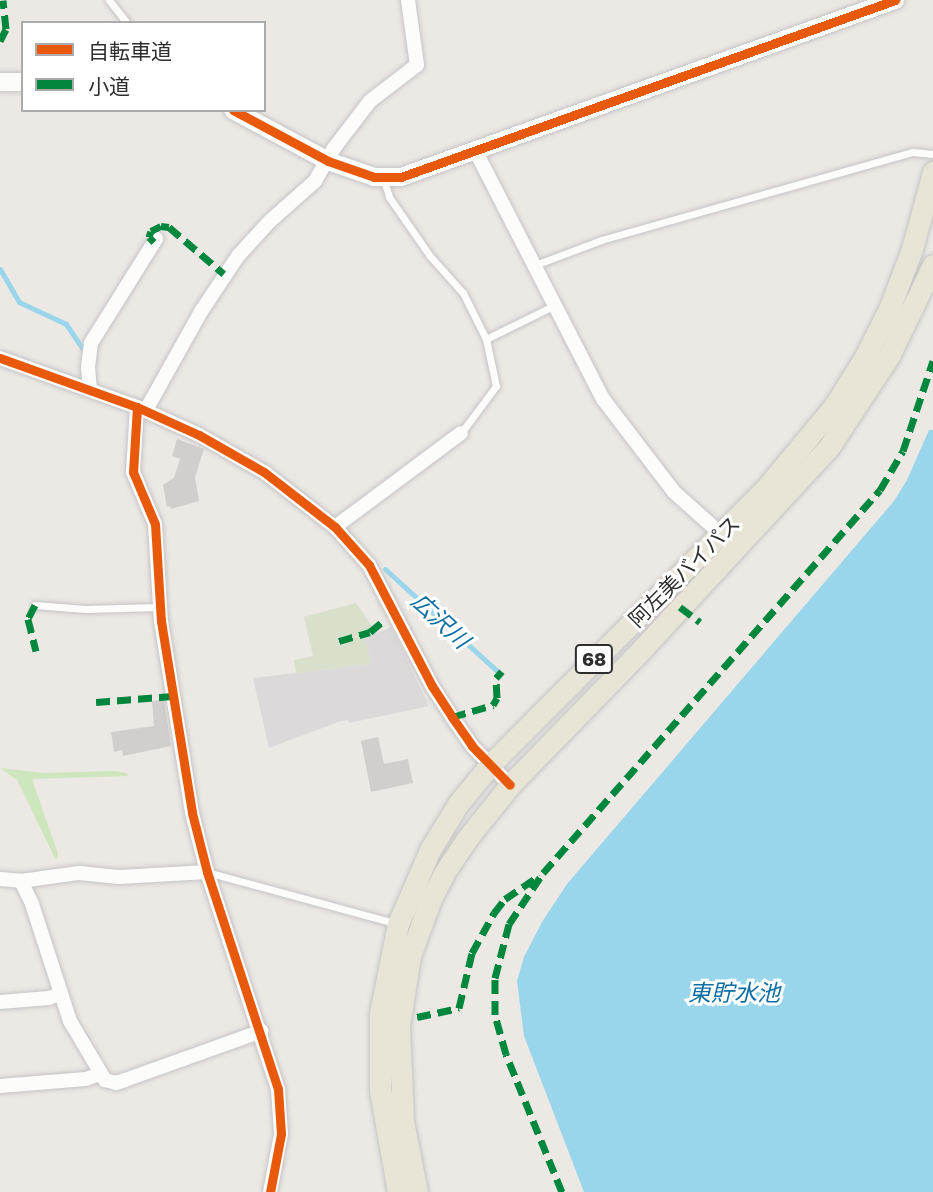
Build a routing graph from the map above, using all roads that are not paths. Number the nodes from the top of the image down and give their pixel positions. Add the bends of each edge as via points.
1 (109, 0) edge
2 (408, 0) edge
3 (895, 0) edge
4 (125, 21) edge
5 (0, 82) edge
6 (21, 82) edge
7 (237, 112) edge
8 (476, 152) junction
9 (933, 154) edge
10 (328, 161) junction
11 (933, 172) edge
12 (383, 178) junction
13 (156, 239) dead end
14 (535, 265) junction
15 (933, 266) edge
16 (553, 306) junction
17 (486, 339) junction
18 (0, 358) edge
19 (90, 390) junction
20 (142, 408) junction
21 (461, 433) joint
22 (335, 527) junction
23 (721, 534) junction
24 (35, 605) dead end
25 (160, 607) junction
26 (490, 765) junction
27 (510, 785) junction
28 (207, 872) junction
29 (0, 879) edge
30 (21, 881) junction
31 (398, 924) junction
32 (60, 994) junction
33 (0, 1002) edge
34 (261, 1031) junction
35 (100, 1074) junction
36 (0, 1086) edge
37 (270, 1192) edge
38 (398, 1192) edge
39 (417, 1192) edge

1 - 4 lane
2 - 10 street via 417,65 370,101
3 - 8 street
5 - 6 street
7 - 10 street
8 - 12 street via 412,175
8 - 14 street
9 - 14 lane via 913,152 601,240
10 - 12 street
10 - 20 street via 315,181 270,221 224,274
11 - 23 main road, 阿左美バイパス / 68 via 902,278 865,357 799,451
12 - 17 lane via 389,197 423,246 463,293
13 - 19 street via 91,343
14 - 16 street
15 - 27 main road, 阿左美バイパス / 68 via 888,356 829,447
16 - 17 lane
16 - 23 street via 610,410 674,492
17 - 21 lane via 496,386
18 - 19 street
19 - 20 street
20 - 22 street via 243,458
20 - 25 street via 131,462 155,524
21 - 22 street
22 - 26 street via 369,565 432,686
23 - 26 main road, 阿左美バイパス / 68
24 - 25 lane
25 - 28 street via 189,796
26 - 27 street
26 - 31 main road, 阿左美バイパス / 68 via 445,822
27 - 39 main road, 阿左美バイパス / 68 via 444,873 419,930 404,984 399,1079
28 - 30 street via 119,877 79,873
28 - 31 lane
28 - 34 street
29 - 30 street
30 - 32 street
31 - 38 main road, 阿左美バイパス / 68 via 383,989 378,1065
32 - 33 street
32 - 35 street
34 - 35 street via 116,1083
34 - 37 street via 281,1112
35 - 36 street

